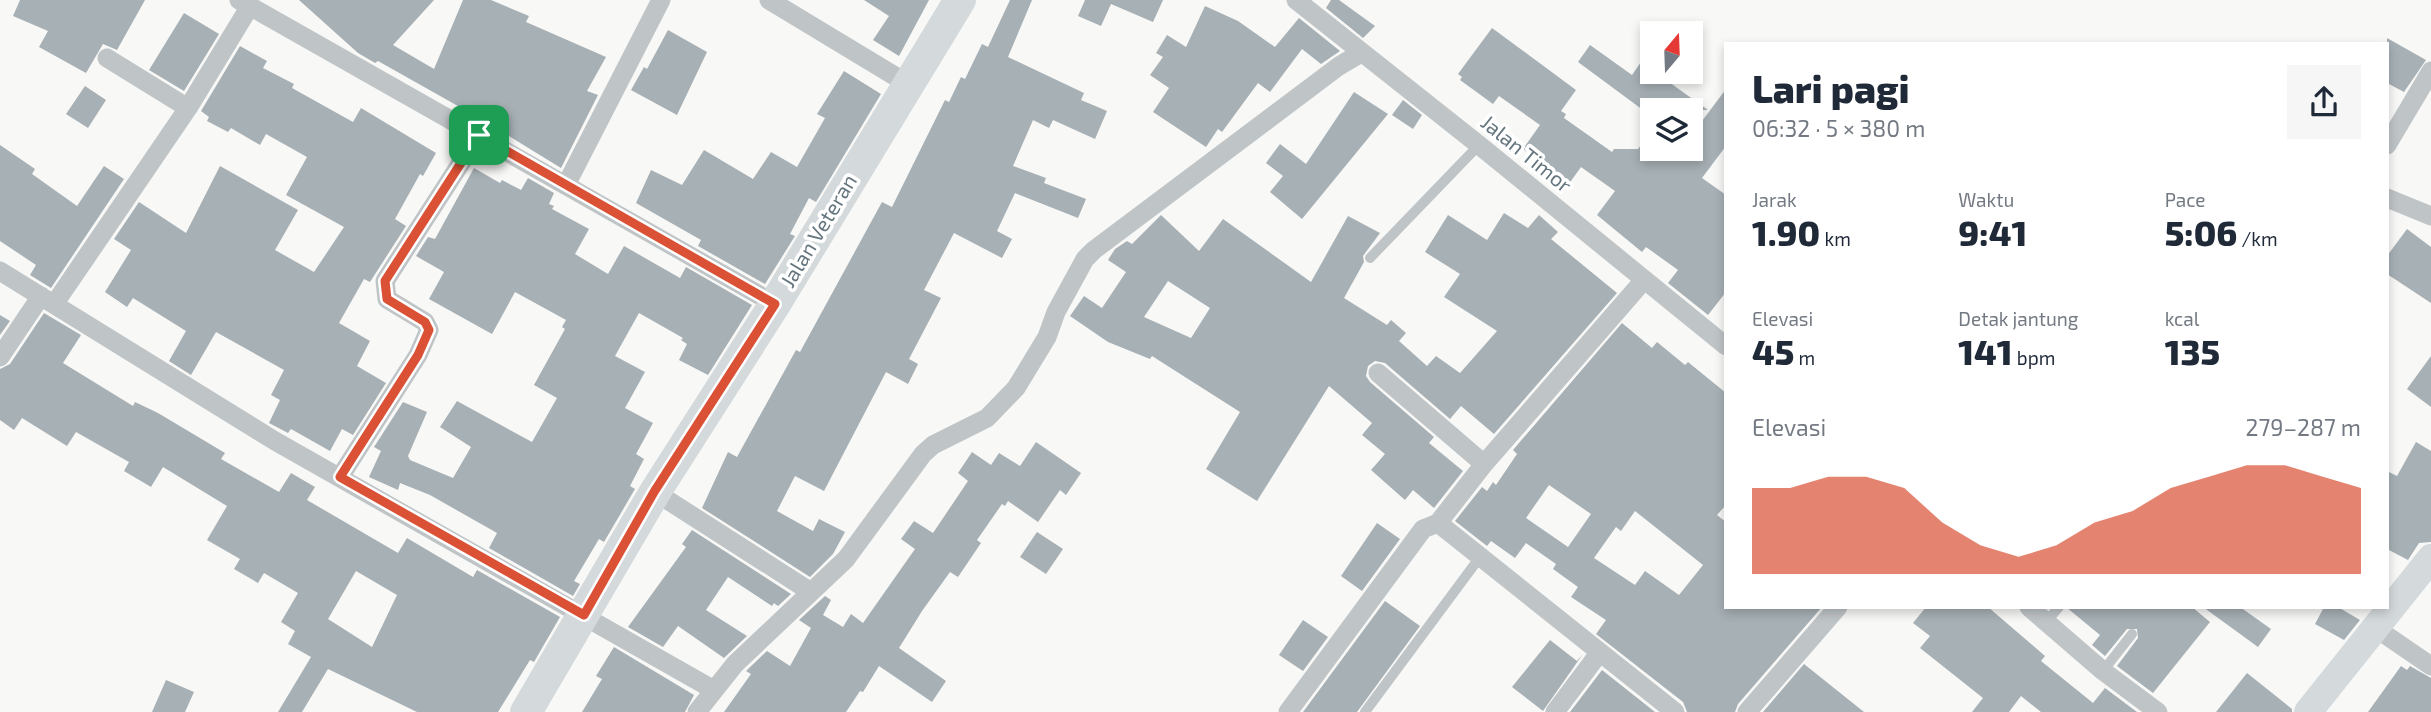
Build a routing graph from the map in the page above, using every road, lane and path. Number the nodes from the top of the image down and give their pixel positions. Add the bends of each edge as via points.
1 (661, 0) edge
2 (769, 0) edge
3 (960, 0) edge
4 (1296, 0) edge
5 (244, 3) edge
6 (1358, 50) junction
7 (107, 58) dead end
8 (2431, 71) edge
9 (908, 84) junction
10 (188, 108) junction
11 (479, 135) junction
12 (2389, 142) edge
13 (1479, 145) junction
14 (566, 185) junction
15 (2389, 199) edge
16 (2431, 216) edge
17 (1370, 258) dead end
18 (0, 271) edge
19 (1644, 280) junction
20 (48, 300) junction
21 (775, 304) junction
22 (1724, 344) edge
23 (0, 357) edge
24 (1378, 373) dead end
25 (1484, 464) junction
26 (340, 477) junction
27 (654, 492) junction
28 (1438, 523) junction
29 (1480, 557) junction
30 (2431, 558) edge
31 (803, 587) junction
32 (1836, 609) edge
33 (2035, 609) edge
34 (584, 615) junction
35 (2053, 615) edge
36 (2377, 629) junction
37 (2132, 634) dead end
38 (1600, 652) junction
39 (2431, 666) edge
40 (2103, 671) junction
41 (715, 690) junction
42 (526, 712) edge
43 (697, 712) edge
44 (1288, 712) edge
45 (1366, 712) edge
46 (1555, 712) edge
47 (1675, 712) edge
48 (1747, 712) edge
49 (2158, 712) edge
50 (2308, 712) edge

1 - 14 street
2 - 9 street
3 - 9 main road, Jalan Veteran
4 - 6 street, Jalan Timor
5 - 10 street
5 - 11 street
6 - 13 street, Jalan Timor
6 - 31 street via 1094,250 1016,388 987,418 923,454 846,559
7 - 10 street
8 - 12 street
9 - 21 main road, Jalan Veteran
10 - 20 street
11 - 14 street
11 - 26 street via 385,281 387,299 425,322 429,330 418,355
13 - 17 lane
13 - 19 street, Jalan Timor
14 - 21 street
15 - 16 street
18 - 20 street
19 - 22 street, Jalan Timor
19 - 25 street
20 - 23 street
20 - 26 street
21 - 27 main road, Jalan Veteran
24 - 25 street
25 - 28 street
26 - 34 street
27 - 31 street
27 - 34 main road, Jalan Veteran
28 - 29 street
28 - 44 street via 1423,529
29 - 38 street
29 - 45 lane
30 - 36 street
31 - 41 street
32 - 48 street
33 - 35 street
34 - 41 street
34 - 42 main road, Jalan Veteran
35 - 40 street
36 - 39 street
36 - 50 street
37 - 40 lane
38 - 46 street
38 - 47 street
40 - 49 street
41 - 43 street

